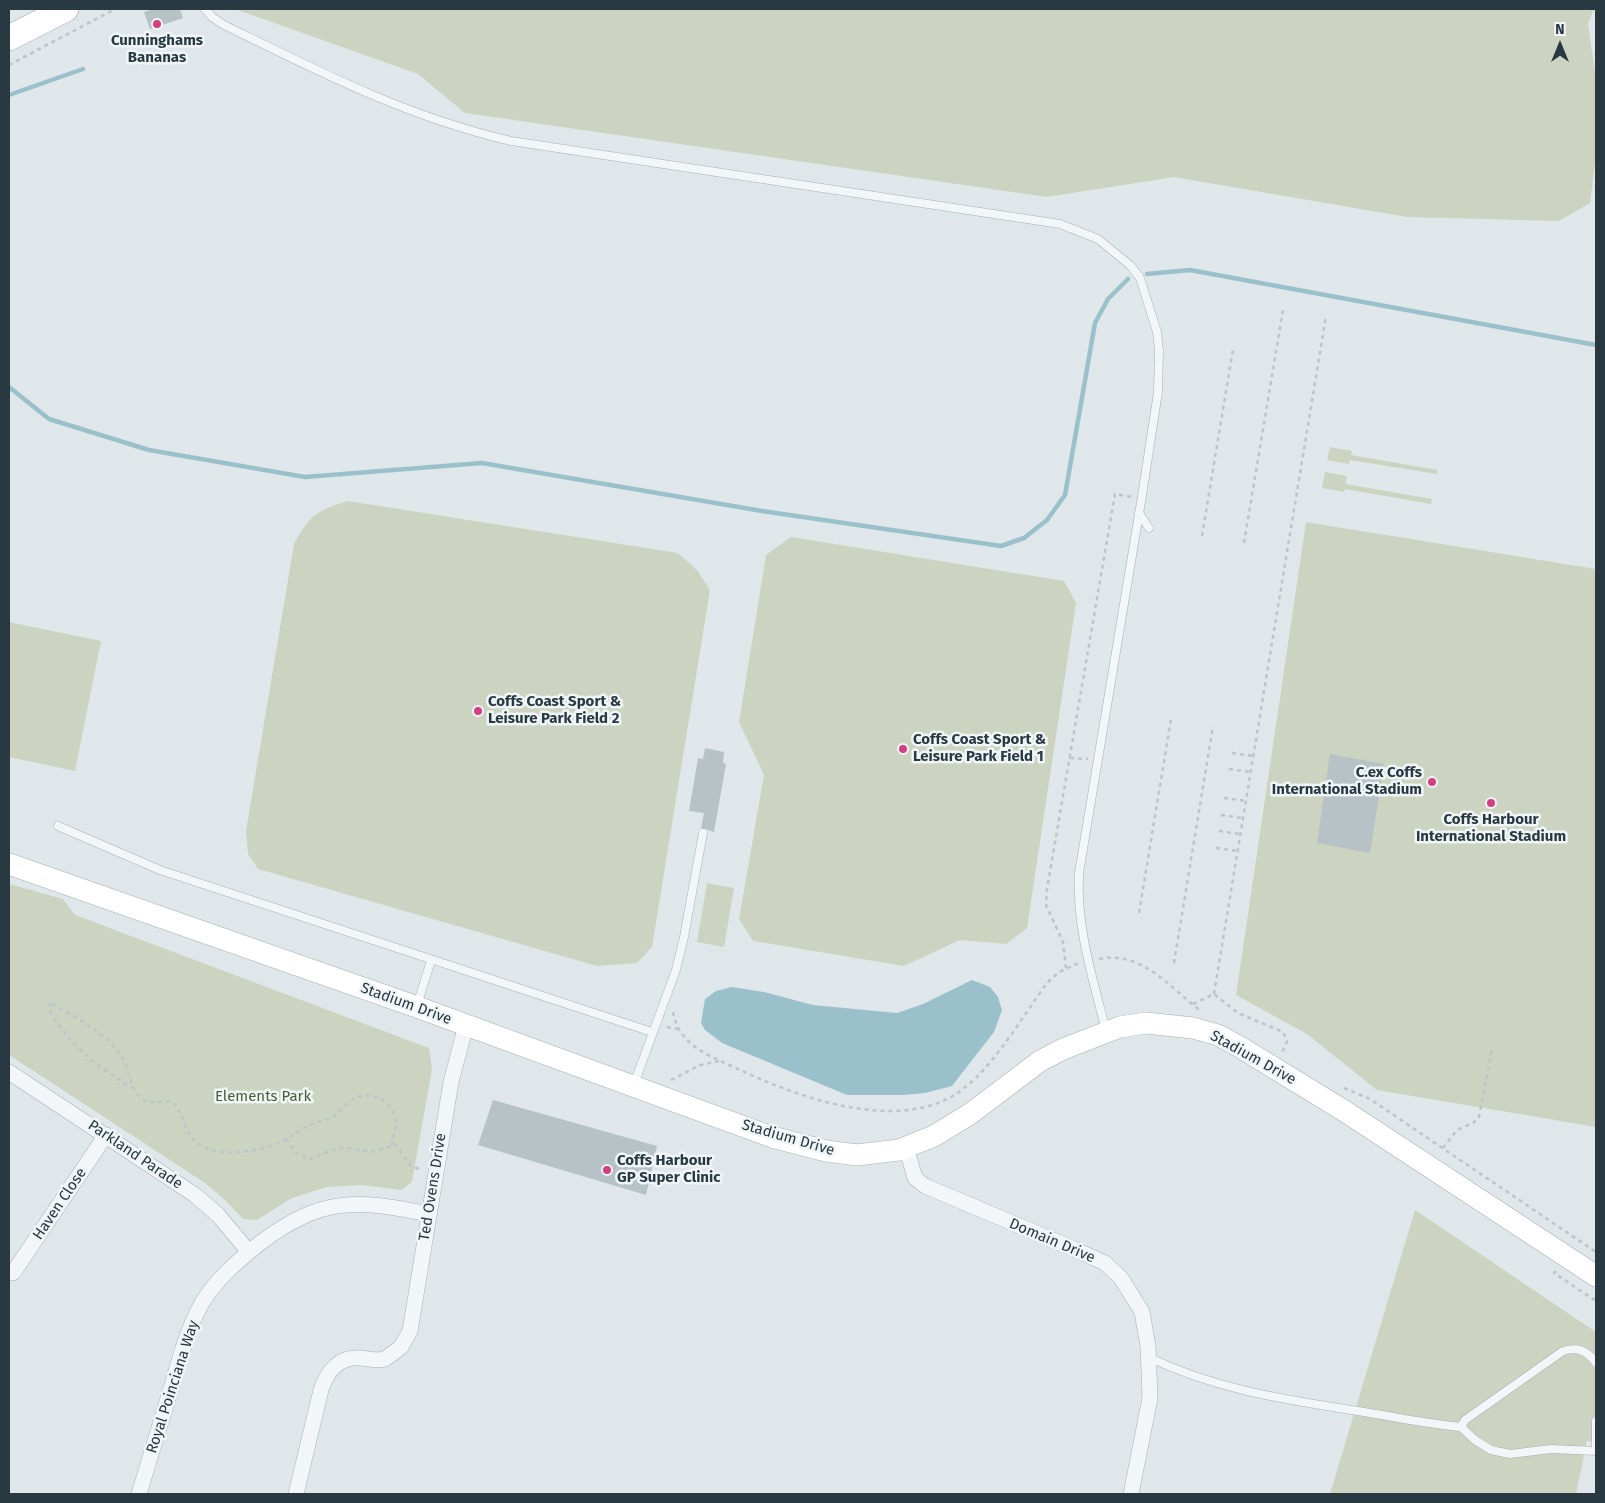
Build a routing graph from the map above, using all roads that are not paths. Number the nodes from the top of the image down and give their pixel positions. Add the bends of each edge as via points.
1 (66, 9) edge
2 (205, 9) edge
3 (9, 38) edge
4 (1139, 513) junction
5 (1149, 528) dead end
6 (58, 826) dead end
7 (703, 833) dead end
8 (9, 864) edge
9 (431, 961) junction
10 (416, 1007) junction
11 (466, 1025) junction
12 (1106, 1031) junction
13 (652, 1032) junction
14 (9, 1072) edge
15 (633, 1086) junction
16 (106, 1135) junction
17 (906, 1147) junction
18 (428, 1214) junction
19 (249, 1252) junction
20 (14, 1273) dead end
21 (1596, 1276) edge
22 (1148, 1358) junction
23 (1596, 1363) edge
24 (1596, 1421) edge
25 (1460, 1427) junction
26 (1596, 1451) edge
27 (139, 1494) edge
28 (296, 1494) edge
29 (1131, 1494) edge

1 - 3 highway
2 - 4 lane via 224,25 334,80 463,130 512,141 1060,224 1098,239 1116,252 1140,278 1157,332 1160,373
4 - 5 lane
4 - 12 lane via 1079,881 1081,928
6 - 9 lane via 160,870
7 - 13 lane via 676,970
8 - 10 main road, Stadium Drive
9 - 10 lane
9 - 13 lane
10 - 11 main road, Stadium Drive
11 - 15 main road, Stadium Drive
11 - 18 street, Ted Ovens Drive via 451,1082
12 - 17 main road, Stadium Drive via 1040,1061 970,1114 934,1136
12 - 21 main road, Stadium Drive via 1153,1023 1218,1035 1346,1112
13 - 15 lane
14 - 16 street, Parkland Parade
15 - 17 main road, Stadium Drive via 772,1137 826,1151 857,1154
16 - 19 street, Parkland Parade via 201,1200
16 - 20 street, Haven Close
17 - 22 street, Domain Drive via 916,1178 925,1186 1105,1264 1121,1278 1142,1312
18 - 19 street, Royal Poinciana Way via 364,1204 332,1206 298,1218
18 - 28 street, Ted Ovens Drive via 410,1331 401,1347 385,1359 347,1360 326,1374
19 - 27 street, Royal Poinciana Way via 212,1289 194,1319
22 - 25 lane via 1184,1375 1239,1391
22 - 29 street, Domain Drive via 1150,1398
23 - 25 lane via 1584,1351 1574,1348 1563,1351 1465,1420
24 - 26 lane
25 - 26 lane via 1491,1450 1510,1454 1550,1449

